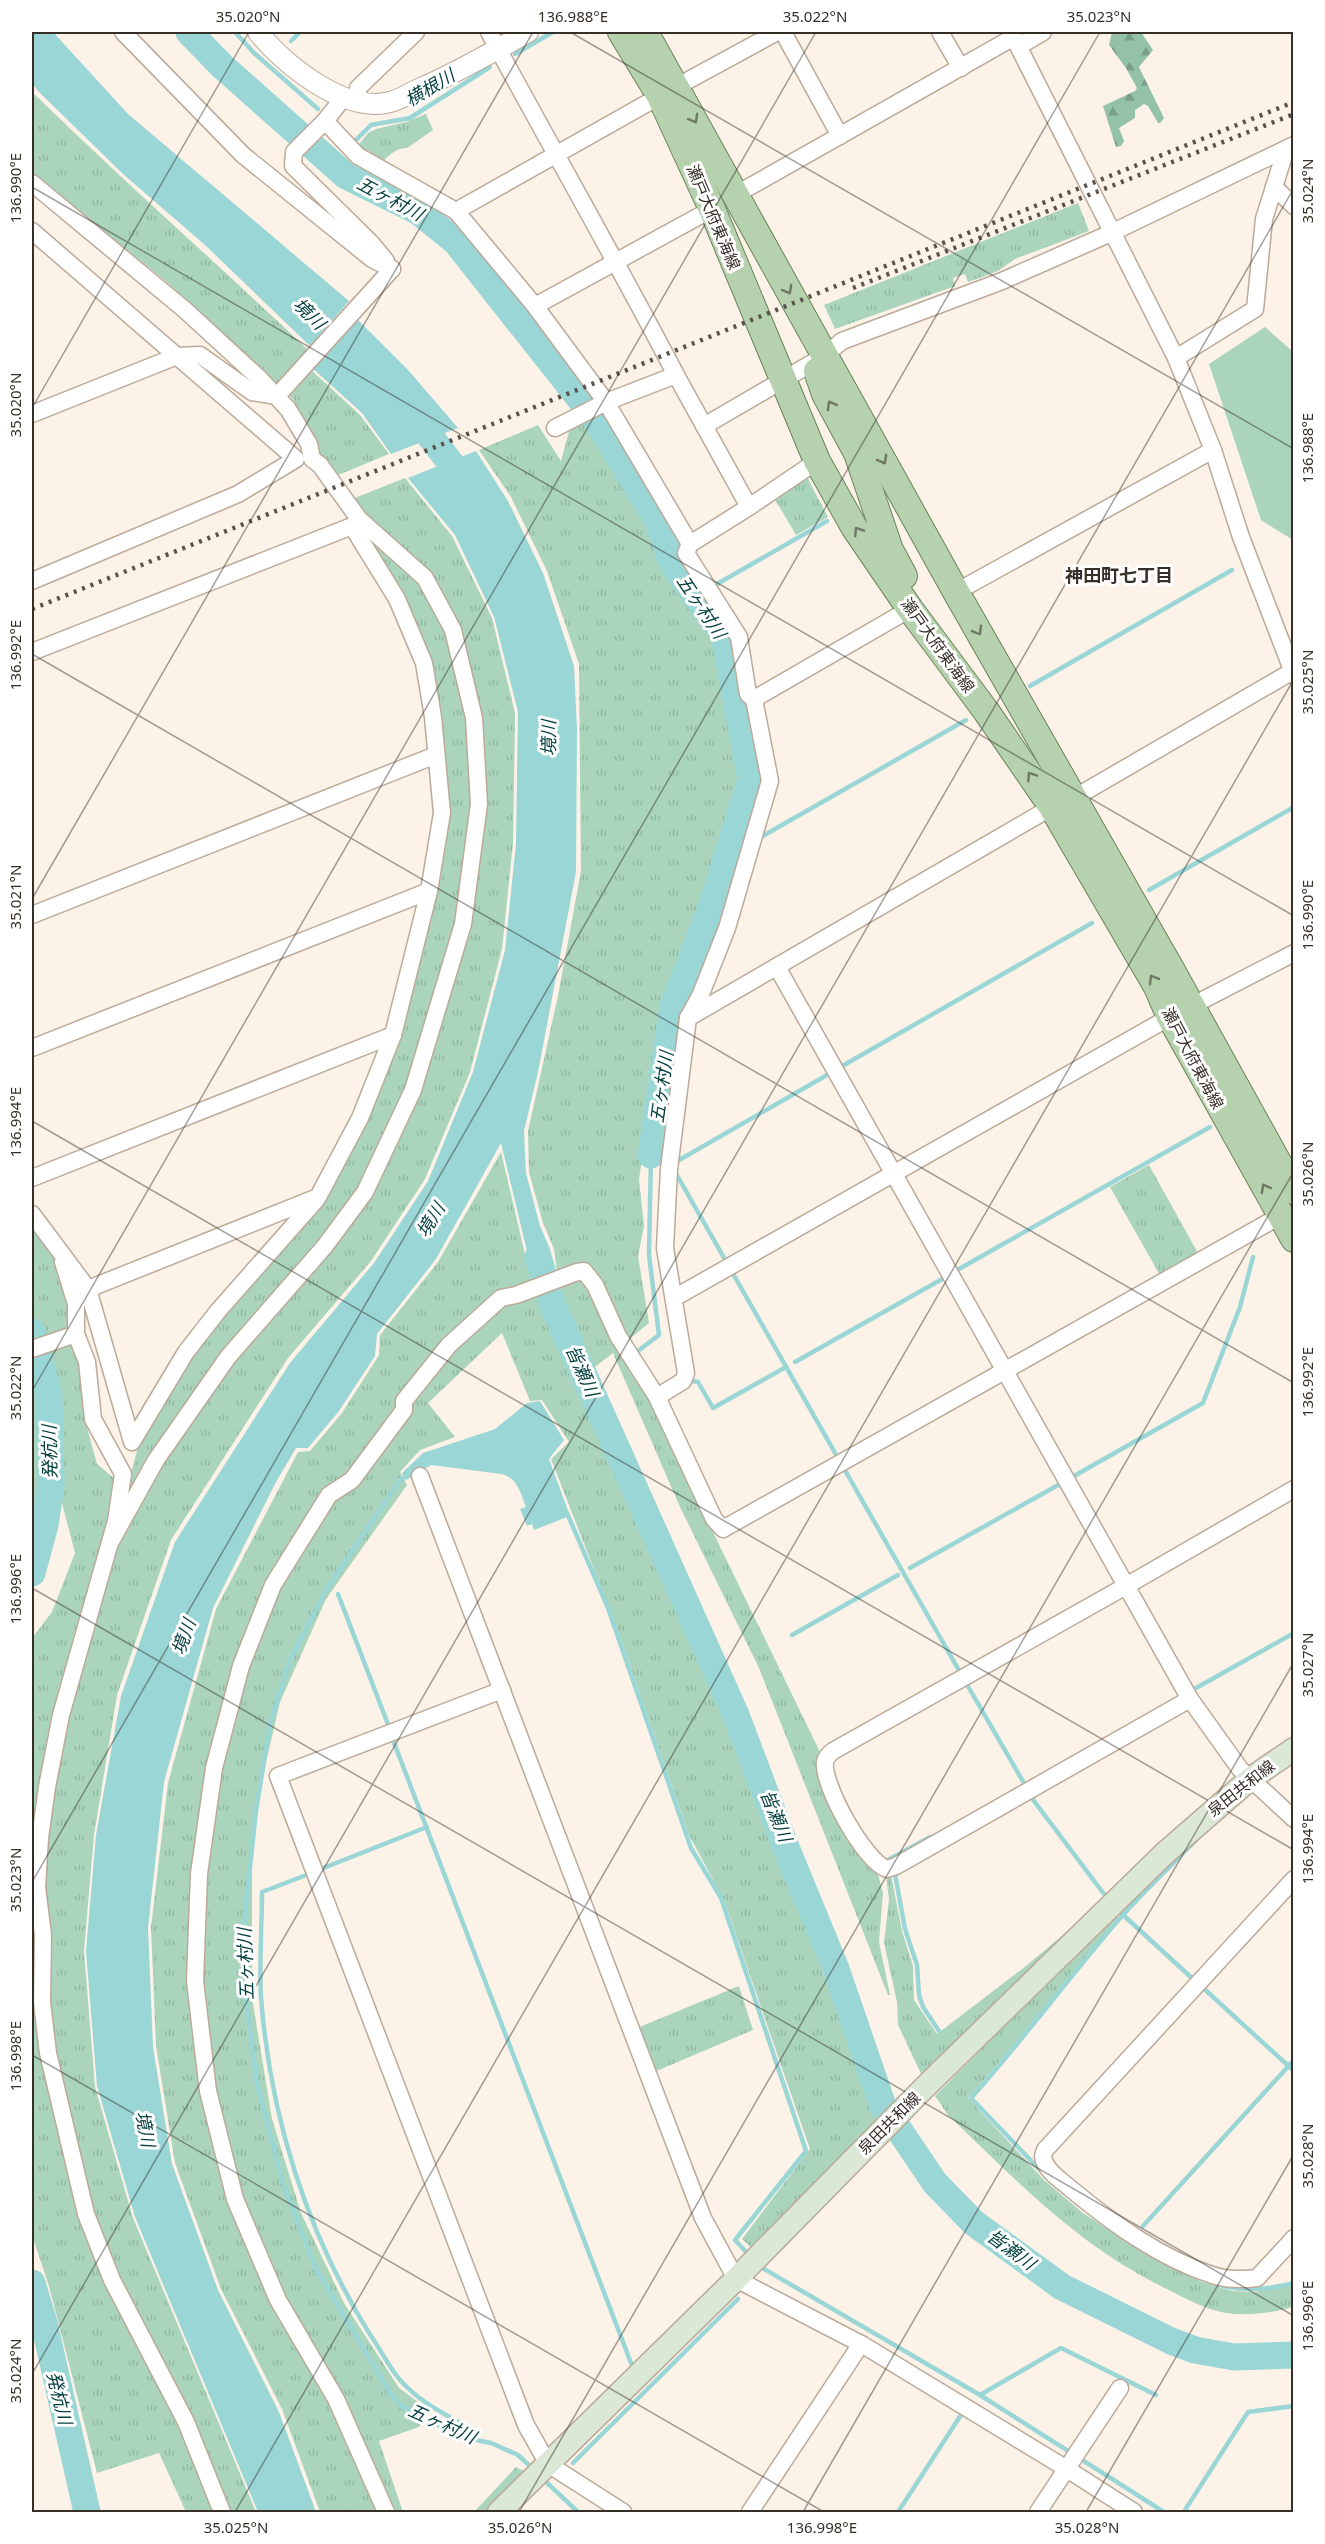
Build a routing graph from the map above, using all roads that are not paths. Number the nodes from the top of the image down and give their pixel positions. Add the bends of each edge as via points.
1 (123, 32) edge
2 (258, 32) edge
3 (416, 32) edge
4 (528, 32) edge
5 (621, 32) edge
6 (645, 32) edge
7 (777, 32) edge
8 (783, 32) edge
9 (940, 32) edge
10 (1043, 32) edge
11 (1015, 38) edge
12 (494, 40) edge
13 (960, 68) junction
14 (668, 92) junction
15 (351, 99) junction
16 (323, 123) junction
17 (840, 136) junction
18 (1289, 147) edge
19 (555, 155) junction
20 (32, 183) edge
21 (1274, 187) junction
22 (735, 195) junction
23 (1293, 206) edge
24 (712, 209) junction
25 (456, 211) junction
26 (32, 231) edge
27 (1111, 233) junction
28 (617, 261) junction
29 (392, 269) junction
30 (535, 306) junction
31 (177, 356) junction
32 (824, 356) junction
33 (1176, 358) junction
34 (676, 375) junction
35 (782, 380) junction
36 (277, 396) junction
37 (605, 403) junction
38 (32, 414) edge
39 (704, 426) junction
40 (555, 428) dead end
41 (1213, 450) junction
42 (304, 459) junction
43 (817, 461) junction
44 (749, 507) junction
45 (355, 523) junction
46 (690, 544) junction
47 (32, 581) edge
48 (956, 592) junction
49 (910, 609) junction
50 (32, 652) edge
51 (953, 666) junction
52 (1292, 674) edge
53 (754, 699) junction
54 (436, 756) junction
55 (1063, 802) junction
56 (429, 891) junction
57 (32, 915) edge
58 (1293, 953) edge
59 (777, 967) junction
60 (1180, 1012) junction
61 (688, 1018) junction
62 (393, 1035) junction
63 (32, 1048) edge
64 (894, 1174) junction
65 (32, 1178) edge
66 (1293, 1191) edge
67 (318, 1197) junction
68 (32, 1214) edge
69 (1280, 1216) junction
70 (1293, 1239) edge
71 (59, 1250) junction
72 (88, 1289) junction
73 (674, 1298) junction
74 (76, 1335) junction
75 (32, 1349) edge
76 (1005, 1371) junction
77 (657, 1397) junction
78 (132, 1442) junction
79 (123, 1474) junction
80 (420, 1476) dead end
81 (1293, 1489) edge
82 (110, 1543) junction
83 (1126, 1586) junction
84 (502, 1690) junction
85 (1190, 1700) junction
86 (1293, 1749) edge
87 (1250, 1779) junction
88 (1293, 1819) edge
89 (1293, 1879) edge
90 (1293, 2238) edge
91 (739, 2276) junction
92 (861, 2344) junction
93 (1120, 2388) dead end
94 (547, 2466) junction
95 (1069, 2466) junction
96 (222, 2512) edge
97 (386, 2512) edge
98 (499, 2512) edge
99 (623, 2512) edge
100 (750, 2512) edge
101 (1038, 2512) edge
102 (1134, 2512) edge

1 - 29 street via 243,155 372,259
2 - 15 street via 316,83
3 - 15 street
4 - 12 street
5 - 14 main road, 瀬戸大府東海線
6 - 14 main road, 瀬戸大府東海線
7 - 14 street
8 - 17 street
9 - 13 street
10 - 11 street
11 - 13 street
11 - 27 street
12 - 15 street via 441,80 389,103
12 - 19 street
13 - 17 street
14 - 19 street
14 -> 22 main road, 瀬戸大府東海線
14 - 24 main road, 瀬戸大府東海線
15 - 16 street
16 - 25 street via 358,156
16 - 29 street via 294,152 293,166 372,243
17 - 22 street
18 - 21 street
18 - 27 street
19 - 25 street
19 - 28 street
20 - 36 street via 185,310
21 - 23 street
21 - 33 street via 1264,219 1255,309
22 -> 32 main road, 瀬戸大府東海線
24 - 28 street
24 - 35 main road, 瀬戸大府東海線
25 - 30 street
26 - 31 street
27 - 32 street via 1002,281 842,341
27 - 33 street
28 - 30 street
28 - 34 street
29 - 36 street
30 - 37 street
31 - 36 street via 200,355 252,392
31 - 38 street
31 - 42 street
32 - 35 street
32 -> 48 main road, 瀬戸大府東海線
51 -> 32 main road via 939,631 890,550 857,453 825,394 816,369
33 - 41 street
34 - 37 street
34 - 39 street
35 - 39 street
35 - 43 main road, 瀬戸大府東海線
36 - 42 street via 309,444
37 - 40 street
37 - 46 street
39 - 44 street
41 - 48 street
41 - 52 street
42 - 45 street via 320,465
42 - 47 street via 238,494
43 - 44 street
49 -> 43 main road, 瀬戸大府東海線 via 854,527
44 - 46 street
45 - 50 street
45 - 54 street via 397,599 424,663
45 - 82 street via 426,578 453,630 474,718 479,804 463,924 413,1090 365,1192 325,1246 228,1357 156,1460
46 - 53 street via 686,553 739,637 748,694
48 -> 55 main road, 瀬戸大府東海線
49 - 51 main road, 瀬戸大府東海線
49 - 53 street
55 -> 51 main road, 瀬戸大府東海線
52 - 55 street
53 - 61 street via 770,781 727,928
54 - 56 street via 442,813
54 - 57 street
55 - 59 street
55 - 60 main road, 瀬戸大府東海線
56 - 62 street
56 - 63 street
58 - 60 street
59 - 61 street
59 - 64 street
60 - 64 street
60 - 66 main road, 瀬戸大府東海線
69 -> 60 main road, 瀬戸大府東海線
61 - 73 street via 669,1164 665,1248
62 - 65 street
62 - 67 street via 360,1118
64 - 73 street
64 - 76 street
67 - 72 street
67 - 78 street via 186,1352
68 - 71 street
69 - 70 main road, 瀬戸大府東海線
69 - 76 street
71 - 72 street
71 - 74 street via 76,1304
72 - 78 street
73 - 77 street via 686,1374
74 - 75 street
74 - 79 street via 87,1362 93,1419
76 - 77 street via 723,1529 714,1519
76 - 83 street
77 - 97 street via 618,1336 595,1285 584,1271 501,1298 449,1346 404,1401 404,1410 352,1480 329,1495 273,1585 240,1666 217,1757 199,1874 197,1992 208,2091 235,2199 278,2300 336,2399
78 - 79 street
79 - 82 street
80 - 84 street
81 - 83 street
82 - 96 street via 61,1715 47,1787 37,1887 43,1935 42,2002 48,2053 86,2214 112,2280 186,2422
83 - 85 street
83 - 85 street via 833,1750 825,1764 844,1818 873,1861 887,1869 896,1866
84 - 91 street via 703,2218
84 - 94 street via 278,1776 526,2425
85 - 87 street
86 - 87 main road, 泉田共和線
87 - 88 street
87 - 91 main road, 泉田共和線 via 1173,1846 920,2091
89 - 90 street via 1043,2156 1050,2172 1099,2212 1156,2249 1214,2276 1236,2281 1257,2278
91 - 92 street
91 - 94 main road, 泉田共和線
92 - 95 street
92 - 100 street
93 - 95 street
94 - 98 main road, 泉田共和線
94 - 99 street
95 - 101 street
95 - 102 street

